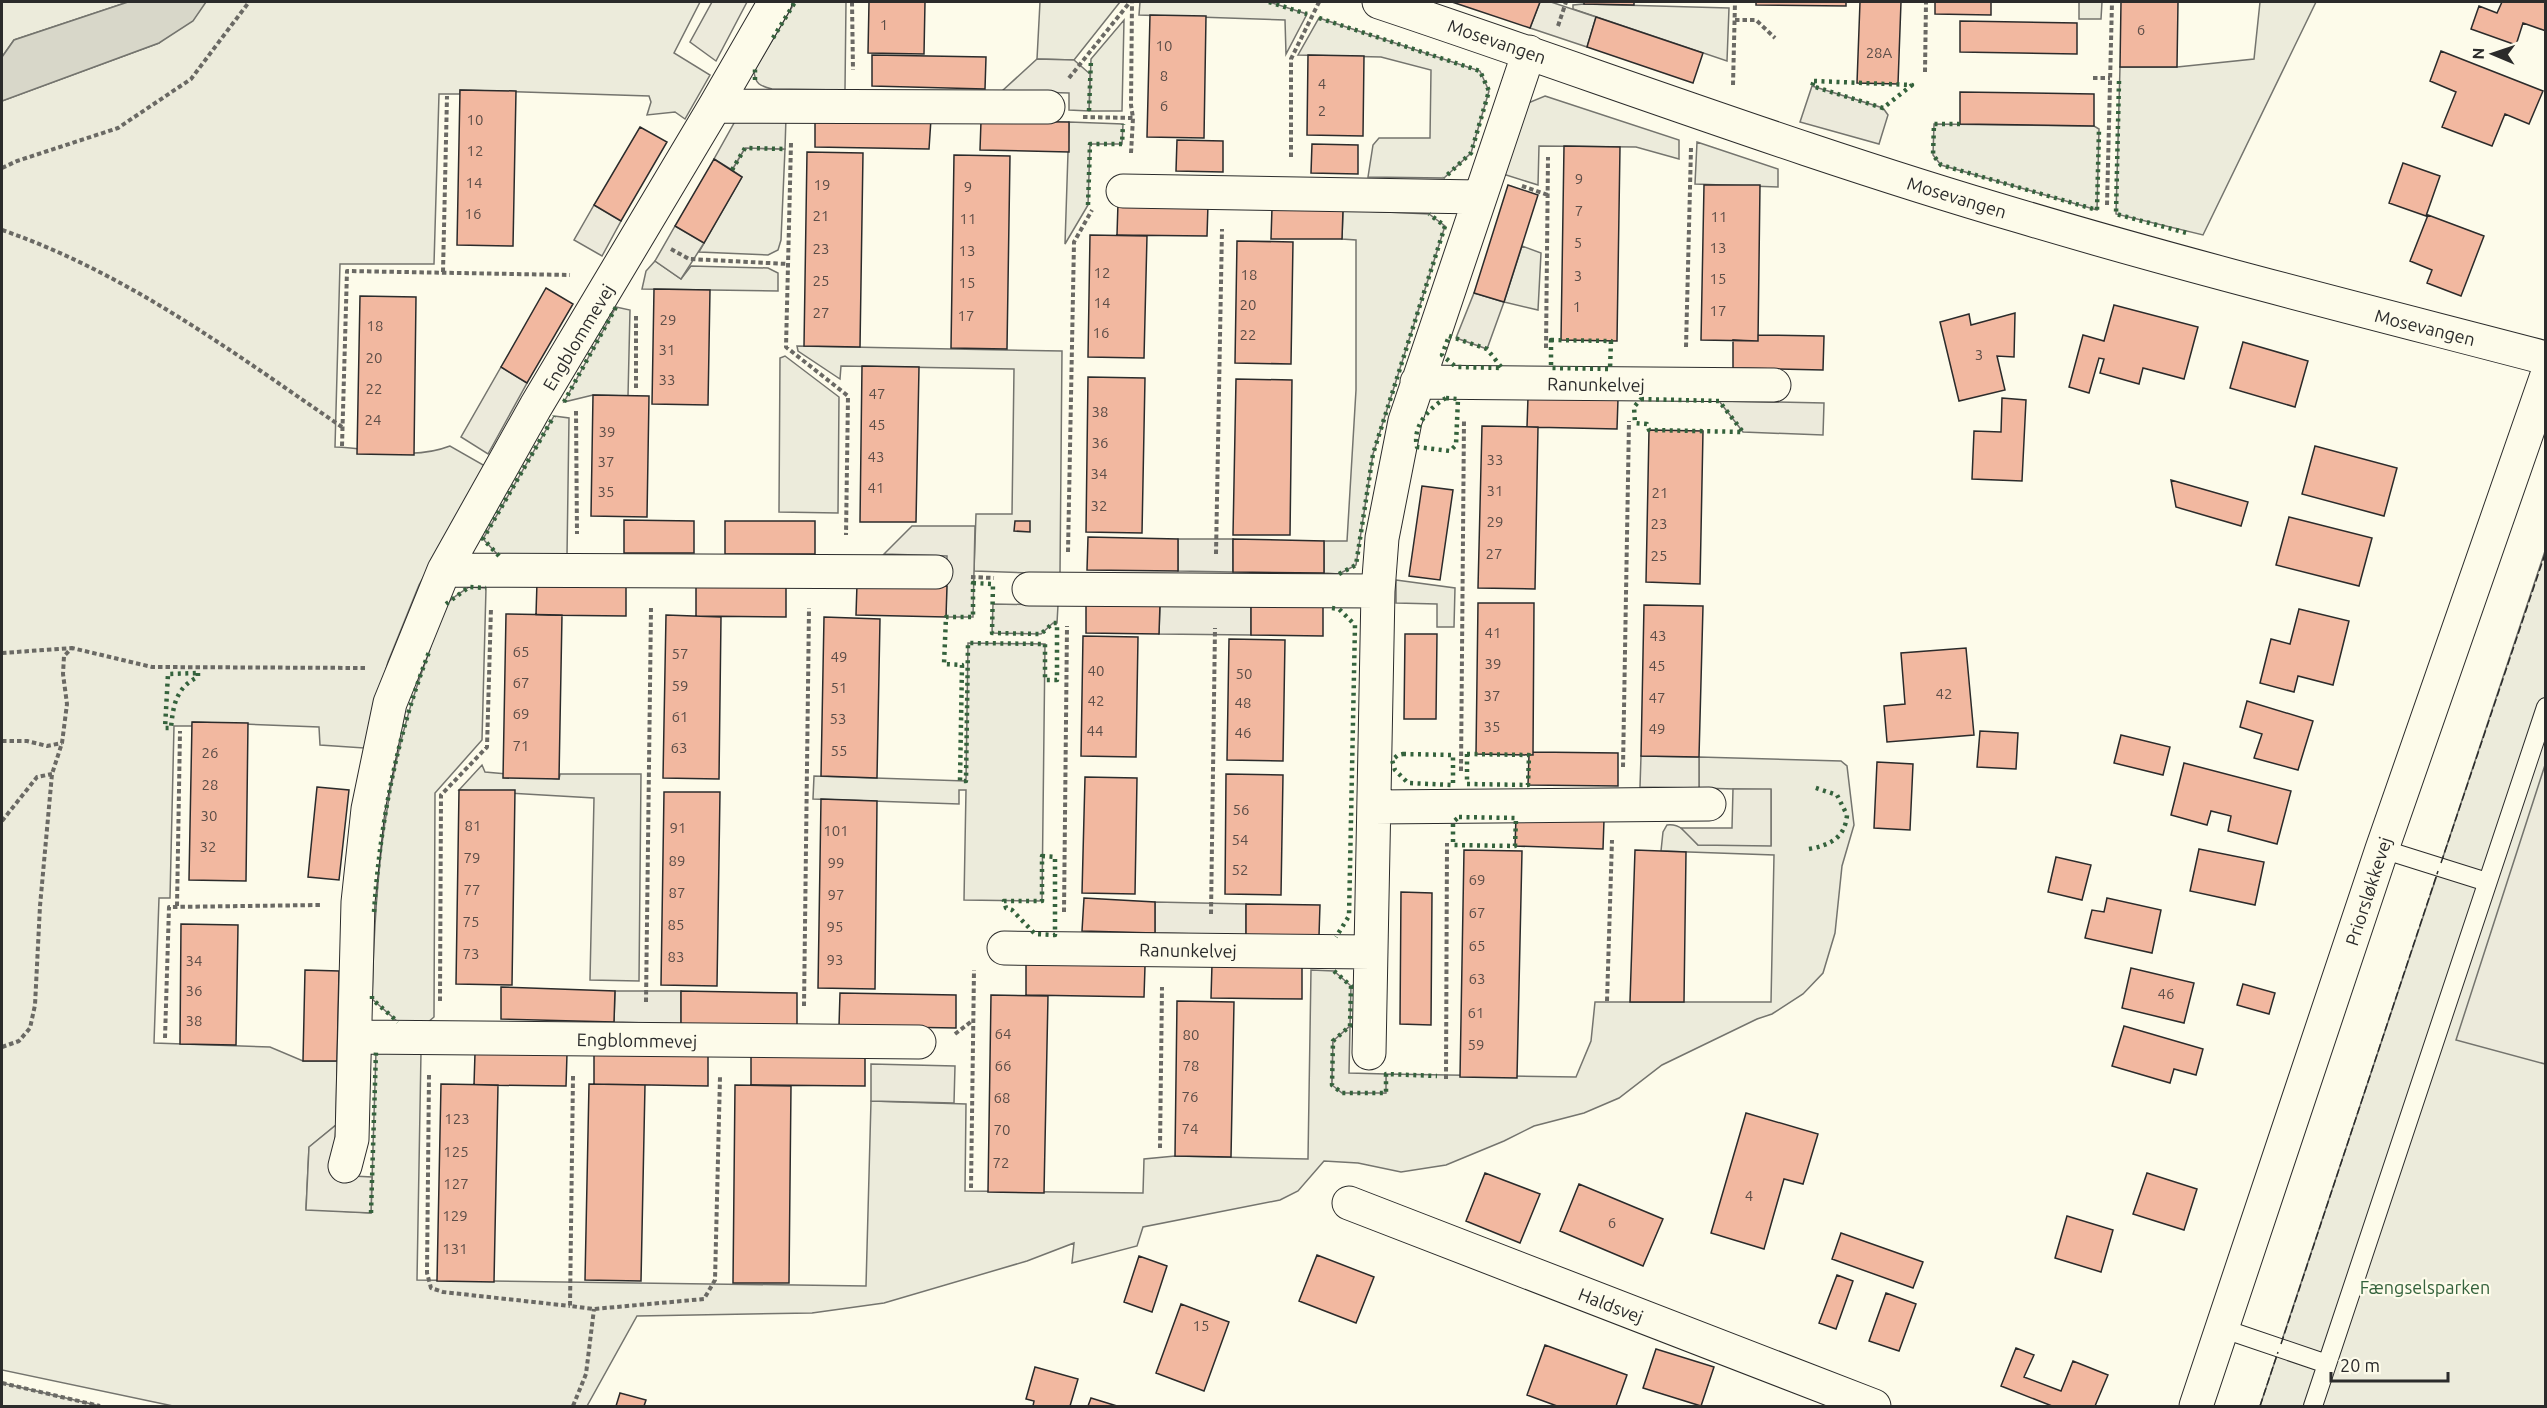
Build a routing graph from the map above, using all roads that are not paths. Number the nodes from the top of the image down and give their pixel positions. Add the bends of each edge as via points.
1 (775, 2) edge
2 (1379, 2) edge
3 (1529, 52) junction
4 (716, 106) junction
5 (1048, 107) road end
6 (1123, 191) road end
7 (1479, 197) junction
8 (2546, 358) edge
9 (2546, 378) edge
10 (1417, 382) junction
11 (1774, 385) dead end
12 (444, 570) junction
13 (936, 572) road end
14 (1029, 589) road end
15 (1378, 591) junction
16 (2546, 707) edge
17 (1709, 804) dead end
18 (1374, 807) junction
19 (2382, 849) junction
20 (2487, 882) junction
21 (1004, 948) road end
22 (1371, 952) junction
23 (356, 1037) junction
24 (919, 1042) dead end
25 (1369, 1053) dead end
26 (345, 1166) dead end
27 (1349, 1203) dead end
28 (2221, 1328) junction
29 (2327, 1364) junction
30 (1874, 1407) edge
31 (2196, 1407) edge
32 (2313, 1407) edge

1 - 4 street, Engblommevej
2 - 3 street, Mosevangen
3 - 7 street
3 - 8 street, Mosevangen via 1823,155 2017,216
4 - 5 street
4 - 12 street, Engblommevej
6 - 7 street
7 - 10 street
9 - 19 street, Priorsløkkevej
10 - 11 street, Ranunkelvej
10 - 15 street via 1405,420 1382,538
12 - 13 street
12 - 23 street, Engblommevej via 390,703 368,809 358,902
14 - 15 street
15 - 18 street
16 - 20 lane
17 - 18 street
18 - 22 street
19 - 20 lane
19 - 28 street, Priorsløkkevej
20 - 29 lane
21 - 22 street, Ranunkelvej
22 - 25 street
23 - 24 street, Engblommevej
23 - 26 street, Engblommevej via 352,1139
27 - 30 street, Haldsvej
28 - 29 lane
28 - 31 street, Priorsløkkevej
29 - 32 lane

